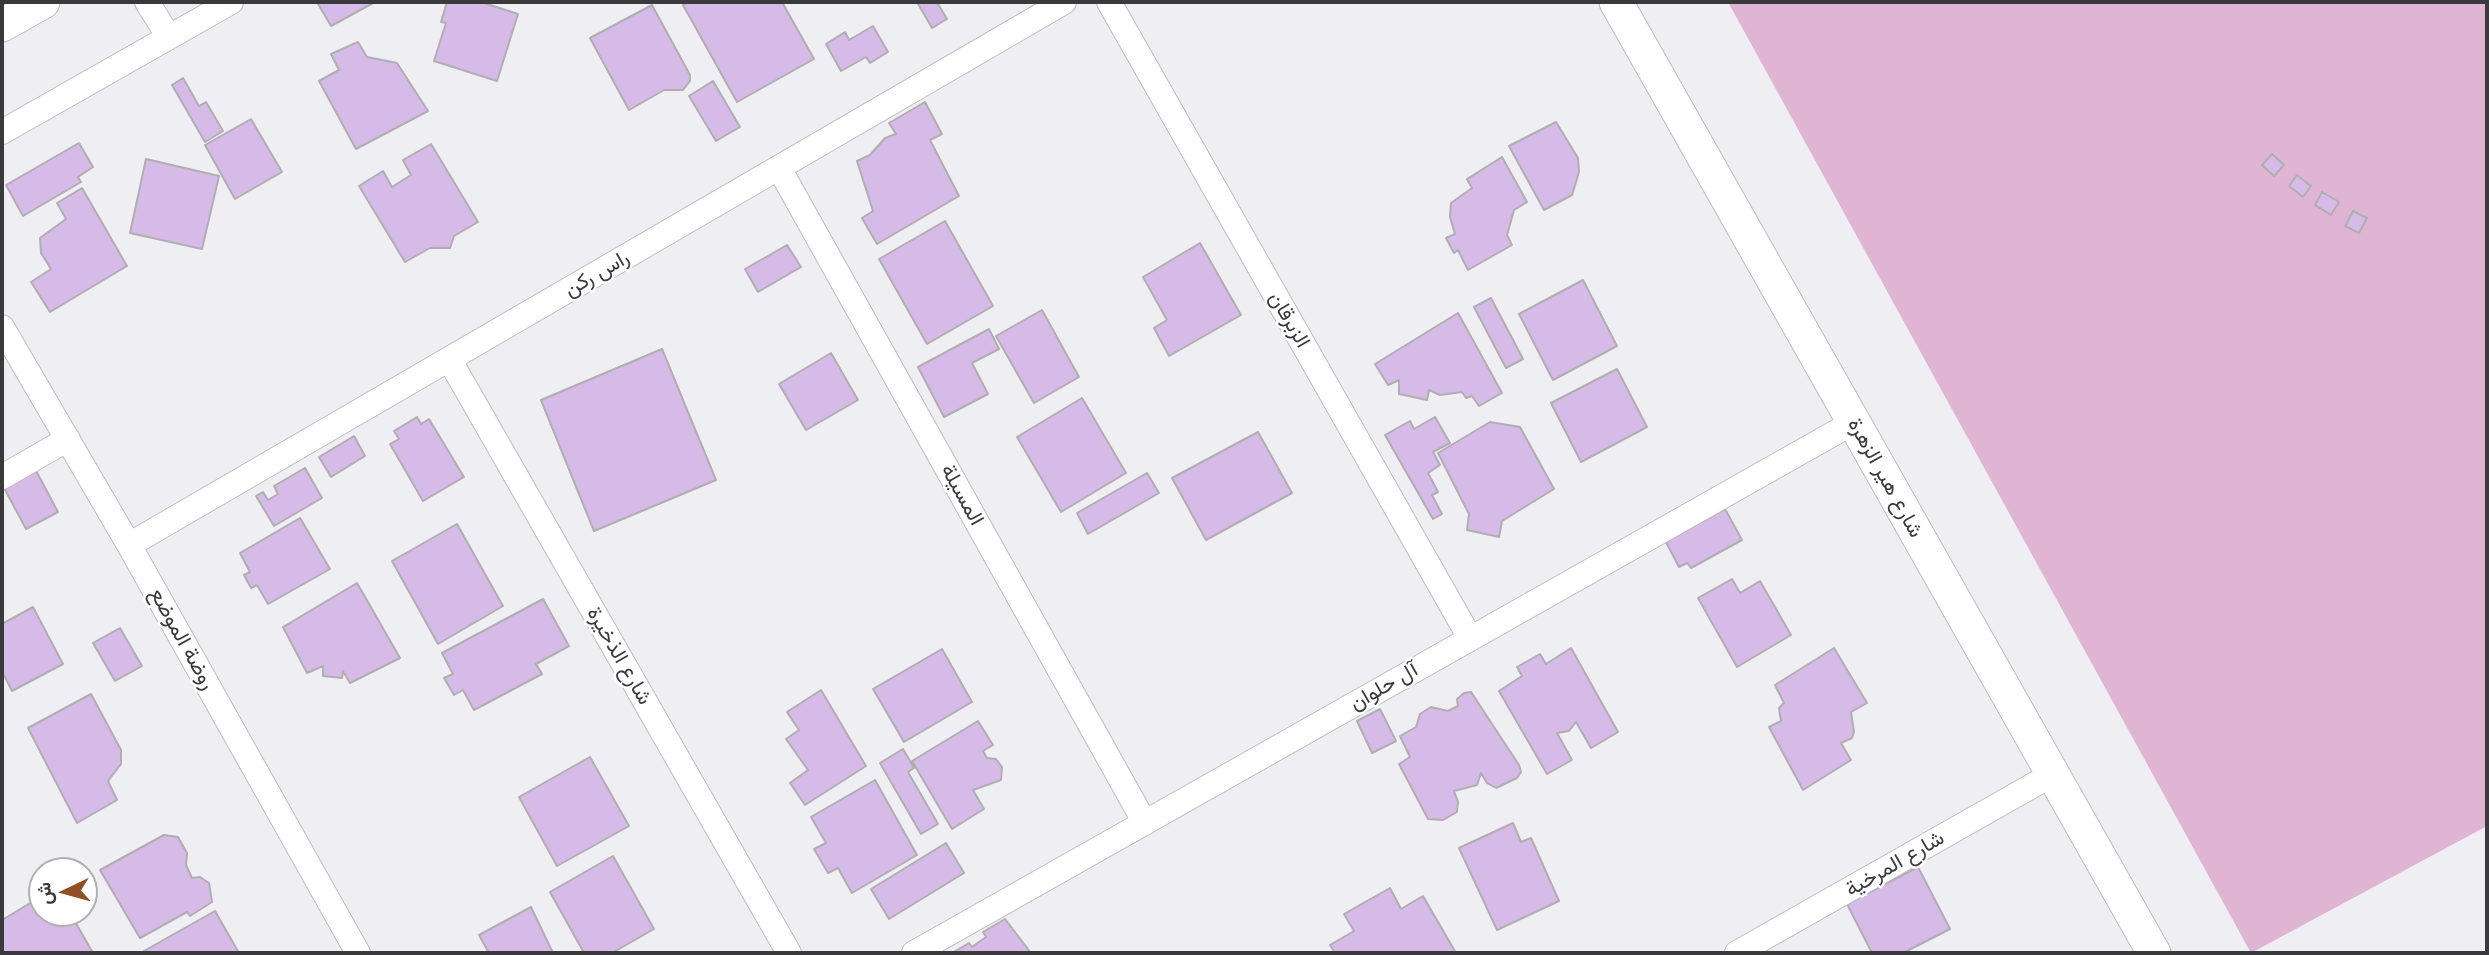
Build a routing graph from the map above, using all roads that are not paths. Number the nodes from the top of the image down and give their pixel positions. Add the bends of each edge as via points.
1 (43, 2) edge
2 (147, 2) edge
3 (231, 2) edge
4 (1064, 2) edge
5 (1109, 2) edge
6 (1616, 2) edge
7 (2, 25) edge
8 (169, 37) junction
9 (2, 132) edge
10 (779, 168) junction
11 (2, 327) edge
12 (449, 359) junction
13 (1854, 422) junction
14 (68, 439) junction
15 (2, 477) edge
16 (129, 545) junction
17 (1470, 638) junction
18 (2053, 774) junction
19 (1145, 823) junction
20 (359, 953) edge
21 (789, 953) edge
22 (914, 953) edge
23 (1737, 953) edge
24 (2154, 953) edge

1 - 7 street
2 - 8 street
3 - 8 street
4 - 10 street, راس ركن
5 - 17 street, الزبرقان
6 - 13 street, شارع هير الزهرة
8 - 9 street
10 - 12 street, راس ركن
10 - 19 street, المسيلة
11 - 14 street, روضة الموضع
12 - 16 street, راس ركن
12 - 21 street, شارع الذخيرة
13 - 17 street, آل حلوان
13 - 18 street, شارع هير الزهرة
14 - 15 street
14 - 16 street, روضة الموضع
16 - 20 street, روضة الموضع
17 - 19 street, آل حلوان
18 - 23 street, شارع المرخية
18 - 24 street, شارع هير الزهرة
19 - 22 street, آل حلوان

